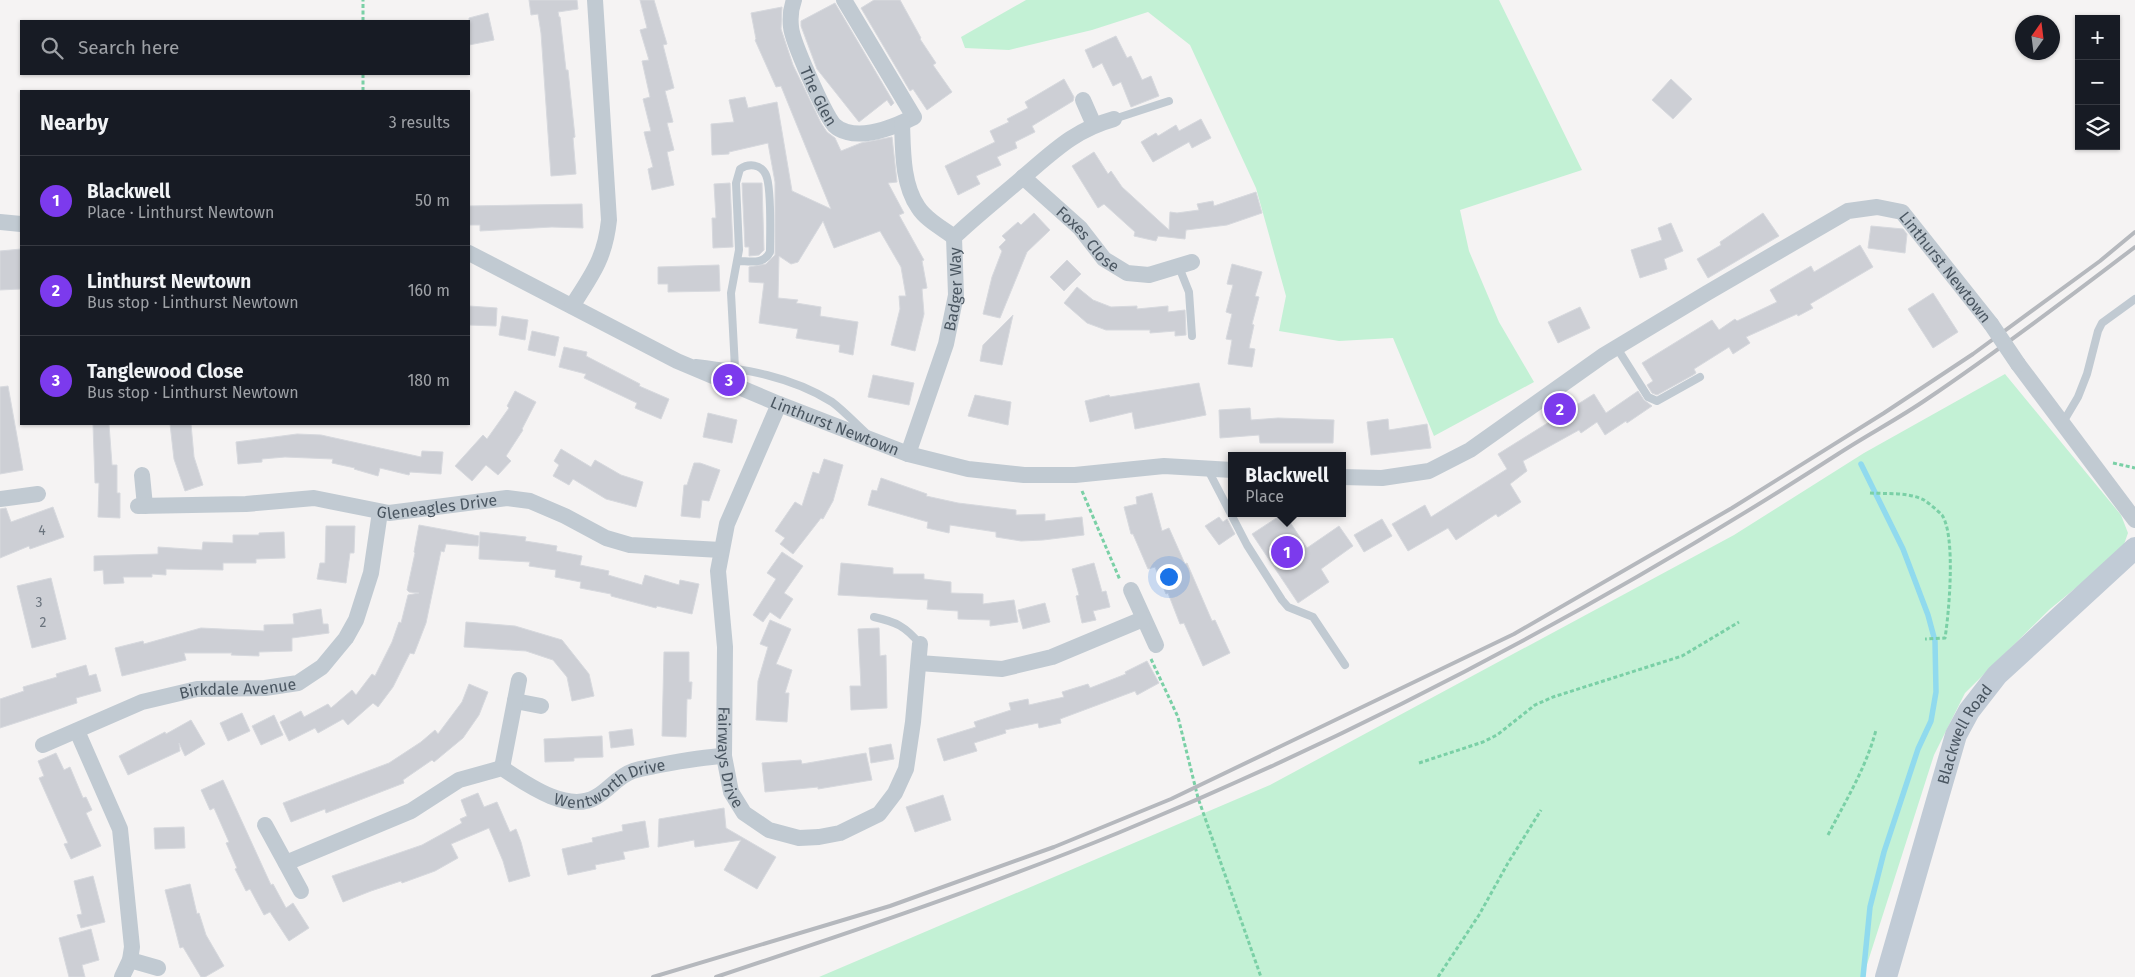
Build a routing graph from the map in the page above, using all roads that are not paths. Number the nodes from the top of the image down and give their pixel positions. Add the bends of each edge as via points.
1 (595, 0) edge
2 (794, 0) edge
3 (844, 0) edge
4 (1083, 100) dead end
5 (1169, 101) dead end
6 (1114, 120) joint
7 (902, 123) junction
8 (1094, 125) junction
9 (1023, 177) junction
10 (0, 222) edge
11 (20, 224) edge
12 (954, 237) junction
13 (470, 254) edge
14 (738, 261) junction
15 (1186, 264) joint
16 (2135, 299) edge
17 (572, 306) junction
18 (1192, 336) dead end
19 (1617, 348) junction
20 (677, 361) junction
21 (735, 368) junction
22 (1700, 377) dead end
23 (780, 404) junction
24 (2062, 424) junction
25 (874, 440) junction
26 (908, 454) junction
27 (1207, 468) junction
28 (1228, 470) edge
29 (142, 475) dead end
30 (1346, 477) edge
31 (38, 494) dead end
32 (0, 498) edge
33 (1228, 508) edge
34 (380, 512) junction
35 (1232, 517) edge
36 (2135, 520) edge
37 (2135, 548) edge
38 (721, 550) junction
39 (1131, 590) road end
40 (874, 617) dead end
41 (1144, 620) junction
42 (920, 644) joint
43 (1156, 645) road end
44 (919, 663) junction
45 (1344, 665) dead end
46 (519, 680) dead end
47 (515, 701) junction
48 (541, 706) dead end
49 (77, 731) junction
50 (43, 745) dead end
51 (724, 756) junction
52 (502, 768) junction
53 (265, 825) dead end
54 (286, 863) junction
55 (301, 891) dead end
56 (130, 960) junction
57 (158, 968) dead end
58 (122, 977) edge
59 (1886, 977) edge

1 - 17 street via 609,220 599,265
2 - 7 street, The Glen via 791,28 822,104 835,127 848,133 870,132
3 - 7 street via 914,117
4 - 8 street
5 - 6 lane
6 - 8 street, Badger Way
7 - 12 street via 909,188 918,208
8 - 9 street, Badger Way via 1075,135
9 - 12 street, Badger Way
9 - 15 street, Foxes Close via 1080,228 1104,260 1127,273 1149,275
10 - 11 street
12 - 26 street, Badger Way via 956,295 946,344
13 - 17 street, Linthurst Newtown
14 - 14 lane via 738,174 744,166 757,166 768,181 770,252 762,261
14 - 21 lane via 731,293
15 - 18 lane
16 - 24 lane via 2102,324 2078,397
17 - 20 street, Linthurst Newtown
19 - 22 lane via 1648,397 1657,401
19 - 24 street, Linthurst Newtown, bridge via 1848,211 1876,207 1902,212 1991,324
19 - 30 street, Linthurst Newtown via 1470,450 1429,471 1382,478
20 - 21 lane
20 - 23 street, Linthurst Newtown
21 - 25 lane via 783,379 809,390 833,403
23 - 25 street, Linthurst Newtown
23 - 38 street, Fairways Drive via 728,524
24 - 36 street, Linthurst Newtown
25 - 26 street, Linthurst Newtown
26 - 27 street, Linthurst Newtown via 968,469 1024,475 1075,475 1164,466
27 - 28 street, Linthurst Newtown
27 - 33 lane
29 - 34 street, Gleneagles Drive via 142,506 246,504 314,498
31 - 32 street
34 - 38 street, Gleneagles Drive via 506,498 530,501 606,538 630,545
34 - 49 street, Birkdale Avenue via 371,573 356,620 322,667 298,682 265,688 197,688 142,702
35 - 45 lane via 1282,600 1288,607 1313,616
37 - 59 street, Blackwell Road via 1997,676 1969,712 1956,736
38 - 51 street, Fairways Drive via 718,570 725,646
39 - 41 street
40 - 42 lane via 895,622
41 - 43 street
41 - 44 street via 1052,657 1002,669
42 - 44 street, Fairways Drive
44 - 51 street, Fairways Drive via 906,768 895,793 879,814 840,833 799,838 769,830 744,813 731,792
46 - 47 street
47 - 48 street
47 - 52 street
49 - 50 street, Birkdale Avenue
49 - 56 street via 120,829 132,947
51 - 52 street, Wentworth Drive via 634,770 618,778 595,798 576,802 554,798 534,789
52 - 54 street via 459,780 411,811
53 - 54 street
54 - 55 street
56 - 57 street
56 - 58 street

